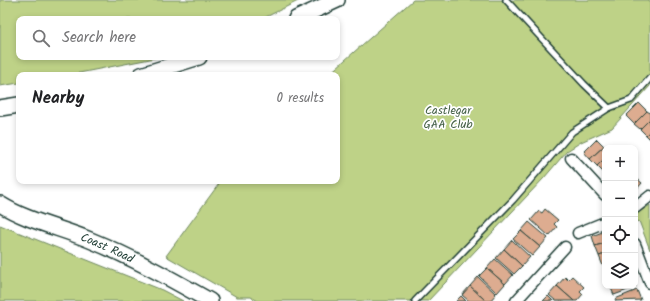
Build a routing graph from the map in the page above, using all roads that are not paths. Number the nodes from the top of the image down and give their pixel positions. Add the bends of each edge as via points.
1 (337, 0) edge
2 (506, 0) edge
3 (302, 16) edge
4 (188, 60) edge
5 (150, 72) edge
6 (650, 78) edge
7 (16, 105) edge
8 (0, 108) edge
9 (609, 108) junction
10 (571, 158) dead end
11 (602, 191) edge
12 (650, 196) edge
13 (0, 204) edge
14 (638, 206) edge
15 (602, 223) edge
16 (578, 233) dead end
17 (565, 247) dead end
18 (638, 252) edge
19 (650, 283) edge
20 (210, 301) edge
21 (415, 301) edge
22 (516, 301) edge

1 - 3 main road
2 - 9 lane
4 - 5 main road
6 - 9 lane via 630,100
7 - 8 main road
9 - 21 lane via 572,132 513,200
10 - 11 street
12 - 14 street
13 - 20 main road, Coast Road via 127,256
15 - 16 street
17 - 22 street
18 - 19 street

